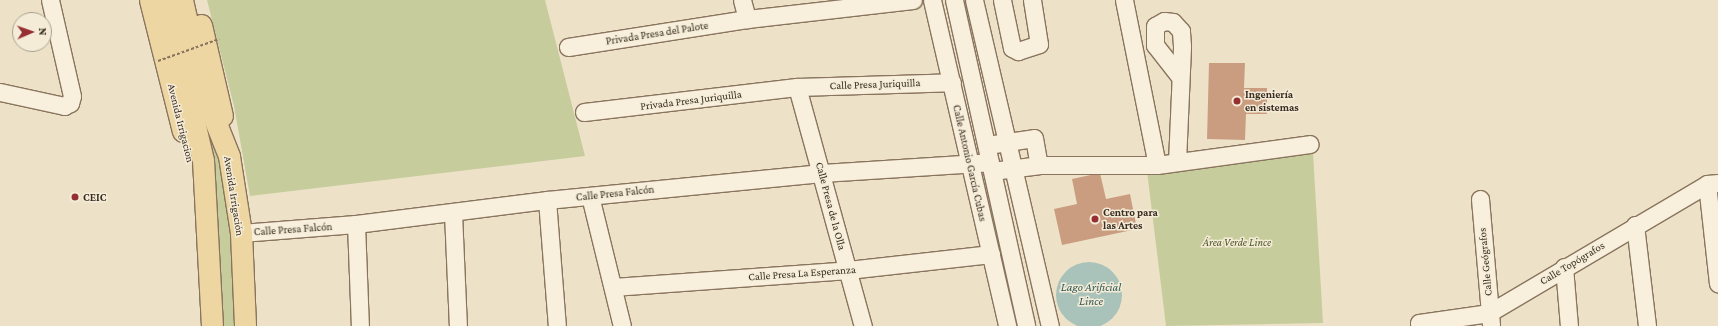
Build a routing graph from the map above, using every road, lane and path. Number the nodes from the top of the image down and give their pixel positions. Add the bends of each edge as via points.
1 (50, 0) edge
2 (150, 0) edge
3 (166, 0) edge
4 (182, 0) edge
5 (196, 0) edge
6 (742, 0) edge
7 (913, 0) edge
8 (932, 0) edge
9 (954, 0) edge
10 (974, 0) edge
11 (1002, 0) edge
12 (1032, 0) edge
13 (1124, 0) edge
14 (747, 20) junction
15 (180, 32) junction
16 (219, 39) dead end
17 (568, 47) dead end
18 (158, 60) dead end
19 (1180, 77) dead end
20 (952, 82) junction
21 (797, 87) junction
22 (0, 92) edge
23 (584, 112) dead end
24 (1005, 143) junction
25 (1310, 144) dead end
26 (229, 156) junction
27 (989, 160) junction
28 (1177, 162) junction
29 (969, 164) junction
30 (1039, 165) junction
31 (1157, 165) junction
32 (1011, 169) junction
33 (822, 173) junction
34 (1712, 184) edge
35 (590, 196) junction
36 (1480, 198) dead end
37 (547, 200) junction
38 (453, 213) junction
39 (356, 224) junction
40 (1635, 225) junction
41 (241, 233) junction
42 (208, 246) junction
43 (991, 254) junction
44 (1564, 267) junction
45 (848, 270) junction
46 (1718, 284) edge
47 (613, 287) junction
48 (1490, 320) edge
49 (1419, 324) edge
50 (212, 326) edge
51 (245, 326) edge
52 (360, 326) edge
53 (458, 326) edge
54 (557, 326) edge
55 (622, 326) edge
56 (863, 326) edge
57 (1007, 326) edge
58 (1026, 326) edge
59 (1050, 326) edge
60 (1569, 326) edge
61 (1647, 326) edge

1 - 22 street via 72,96 70,104 64,106
2 - 42 main road, Avenida Irrigacion
3 - 15 main road, Avenida Irrigación
4 - 15 main road, Avenida Irrigación
5 - 26 main road via 218,85
6 - 14 street
7 - 14 street, Privada Presa del Palote
8 - 20 street, Calle Antonio García Cubas
9 - 27 street, Calle Antonio García Cubas
10 - 24 street
11 - 12 street via 1012,48 1018,51 1039,44
13 - 31 street
14 - 17 street, Privada Presa del Palote
15 - 26 main road, Avenida Irrigación
15 - 42 main road, Avenida Irrigación via 203,160
16 - 18 path, bridge
19 - 28 street
20 - 21 street, Calle Presa Juriquilla
20 - 29 street, Calle Antonio García Cubas
21 - 23 street, Privada Presa Juriquilla
21 - 33 street, Calle Presa de la Olla
24 - 27 street
24 - 30 street via 1034,138
24 - 32 street
25 - 28 street
26 - 41 main road, Avenida Irrigación
27 - 29 street, Calle Presa Falcón
27 - 32 street
27 - 58 street, Calle Antonio García Cubas
28 - 31 street
29 - 33 street, Calle Presa Falcón
29 - 43 street, Calle Antonio García Cubas
30 - 31 street
30 - 32 street
32 - 59 street
33 - 35 street, Calle Presa Falcón
33 - 45 street, Calle Presa de la Olla
34 - 40 street, Calle Topógrafos
34 - 46 street
35 - 37 street, Calle Presa Falcón
35 - 47 street
36 - 48 street, Calle Geógrafos
37 - 38 street, Calle Presa Falcón
37 - 54 street
38 - 39 street, Calle Presa Falcón
38 - 53 street
39 - 41 street, Calle Presa Falcón
39 - 52 street
40 - 44 street, Calle Topógrafos
40 - 61 street
41 - 51 main road, Avenida Irrigación
42 - 50 main road, Avenida Irrigación
43 - 45 street, Calle Presa La Esperanza
43 - 57 street, Calle Antonio García Cubas
44 - 48 street, Calle Topógrafos
44 - 60 street
45 - 47 street, Calle Presa La Esperanza
45 - 56 street, Calle Presa de la Olla
47 - 55 street
48 - 49 street, Calle Topógrafos

